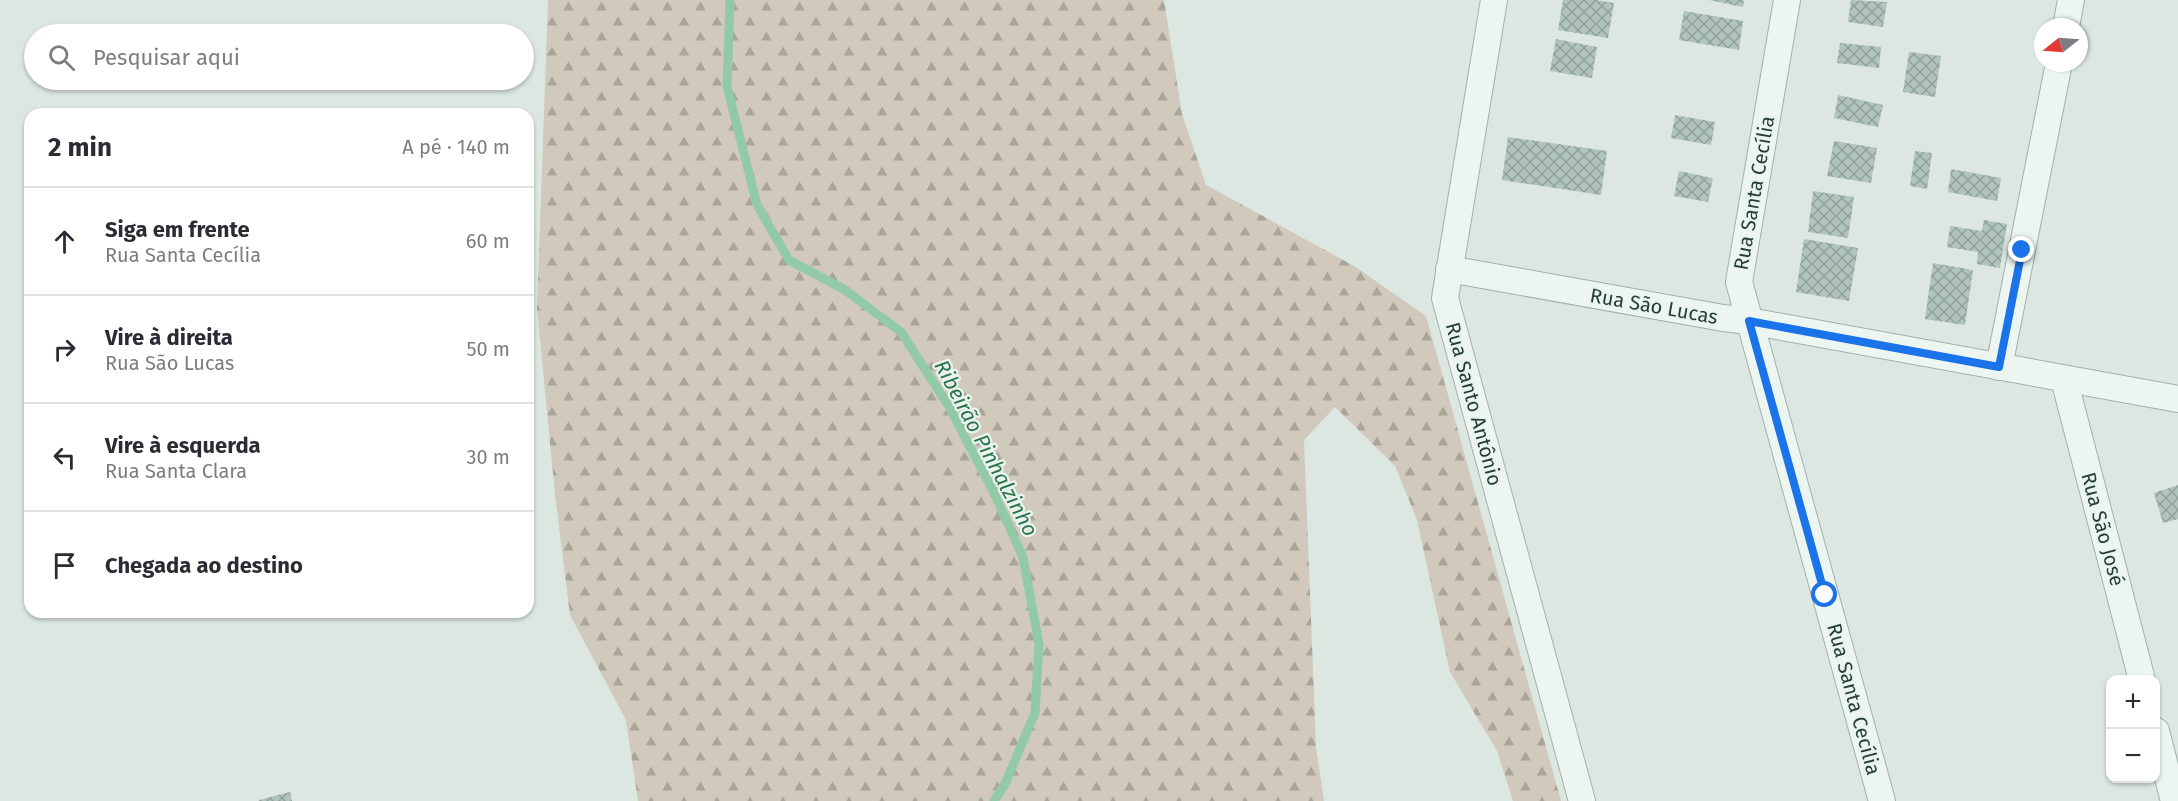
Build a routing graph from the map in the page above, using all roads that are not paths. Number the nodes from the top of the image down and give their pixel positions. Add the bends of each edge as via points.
1 (1494, 0) edge
2 (1787, 0) edge
3 (2071, 0) edge
4 (2068, 18) edge
5 (2057, 72) edge
6 (1449, 269) junction
7 (1749, 321) junction
8 (1999, 367) junction
9 (2064, 379) junction
10 (2178, 399) edge
11 (2141, 675) edge
12 (2160, 747) edge
13 (1582, 801) edge
14 (1882, 801) edge
15 (2174, 801) edge

1 - 6 street, Rua Santo Antônio
2 - 7 street, Rua Santa Cecília via 1739,282
3 - 4 street
5 - 8 street
6 - 7 street, Rua São Lucas
6 - 13 street, Rua Santo Antônio via 1445,298
7 - 8 street, Rua São Lucas
7 - 14 street, Rua Santa Cecília
8 - 9 street, Rua São Lucas
9 - 10 street, Rua São Lucas
9 - 11 street, Rua São José
12 - 15 street

